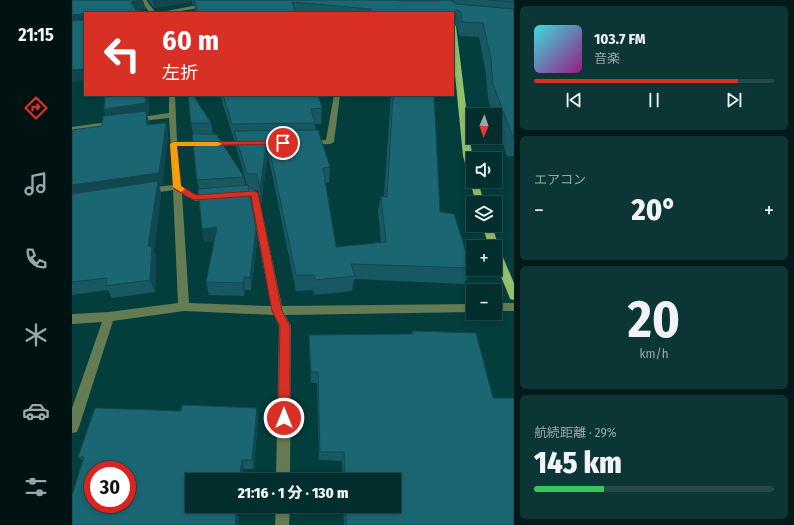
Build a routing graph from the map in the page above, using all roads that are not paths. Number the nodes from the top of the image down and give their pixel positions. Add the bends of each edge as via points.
1 (143, 0) edge
2 (214, 4) edge
3 (152, 12) edge
4 (165, 12) edge
5 (454, 35) edge
6 (172, 96) edge
7 (337, 96) edge
8 (172, 115) junction
9 (72, 129) edge
10 (259, 143) edge
11 (298, 143) edge
12 (173, 144) junction
13 (177, 187) junction
14 (140, 192) edge
15 (478, 196) edge
16 (502, 267) edge
17 (514, 296) edge
18 (184, 307) junction
19 (502, 307) edge
20 (514, 307) edge
21 (466, 308) edge
22 (277, 311) junction
23 (109, 317) junction
24 (72, 319) edge
25 (72, 427) edge
26 (283, 473) edge
27 (283, 513) edge
28 (282, 525) edge

1 - 3 street
2 - 4 street
5 - 15 main road via 467,156
6 - 8 street
7 - 11 street via 330,142
8 - 9 street
8 - 12 street
10 - 12 street
12 - 13 street
13 - 14 street
13 - 18 street
13 - 22 street via 194,198 254,193
16 - 17 main road
18 - 22 street
18 - 23 street
19 - 20 street
21 - 22 street
22 - 26 street via 285,326
23 - 24 street
23 - 25 street
27 - 28 street

